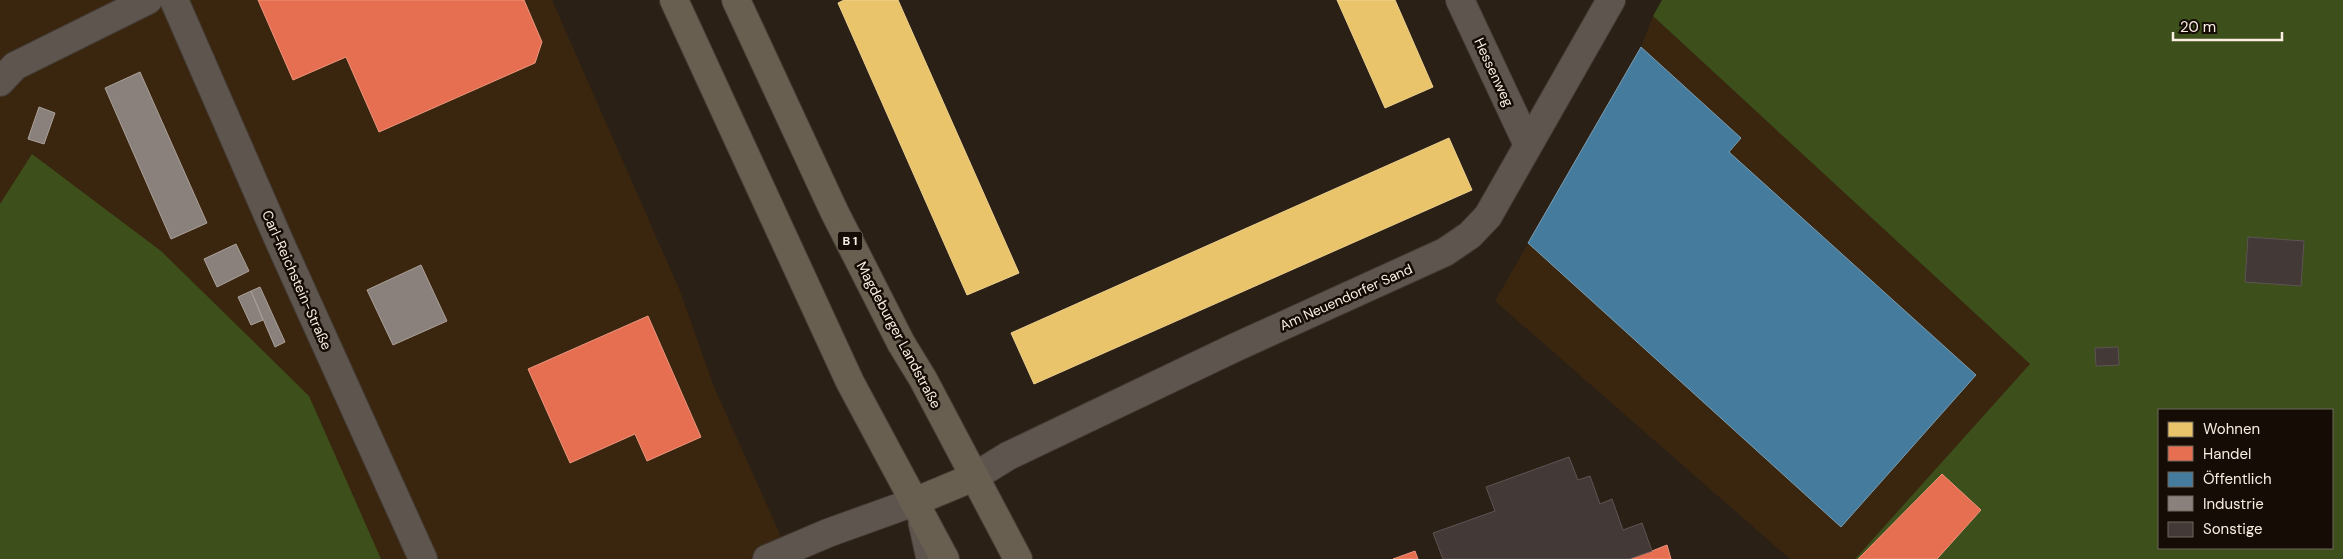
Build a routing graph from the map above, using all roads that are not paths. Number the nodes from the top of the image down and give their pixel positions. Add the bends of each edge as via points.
1 (148, 0) edge
2 (174, 0) edge
3 (674, 0) edge
4 (736, 0) edge
5 (1460, 0) edge
6 (1611, 0) edge
7 (0, 82) edge
8 (1528, 145) junction
9 (974, 477) junction
10 (914, 502) junction
11 (423, 559) edge
12 (767, 559) edge
13 (926, 559) edge
14 (945, 559) edge
15 (1018, 559) edge

1 - 7 street via 14,66
2 - 11 street, Carl-Reichstein-Straße
3 - 10 main road via 850,382
4 - 9 main road, Magdeburger Landstraße / B 1 via 838,219
5 - 8 street, Hessenweg
6 - 8 street, Am Neuendorfer Sand
8 - 9 street, Am Neuendorfer Sand via 1488,216 1470,235 1445,252 1016,452
9 - 10 main road
9 - 15 main road, Magdeburger Landstraße / B 1
10 - 12 street
10 - 13 lane
10 - 14 main road

